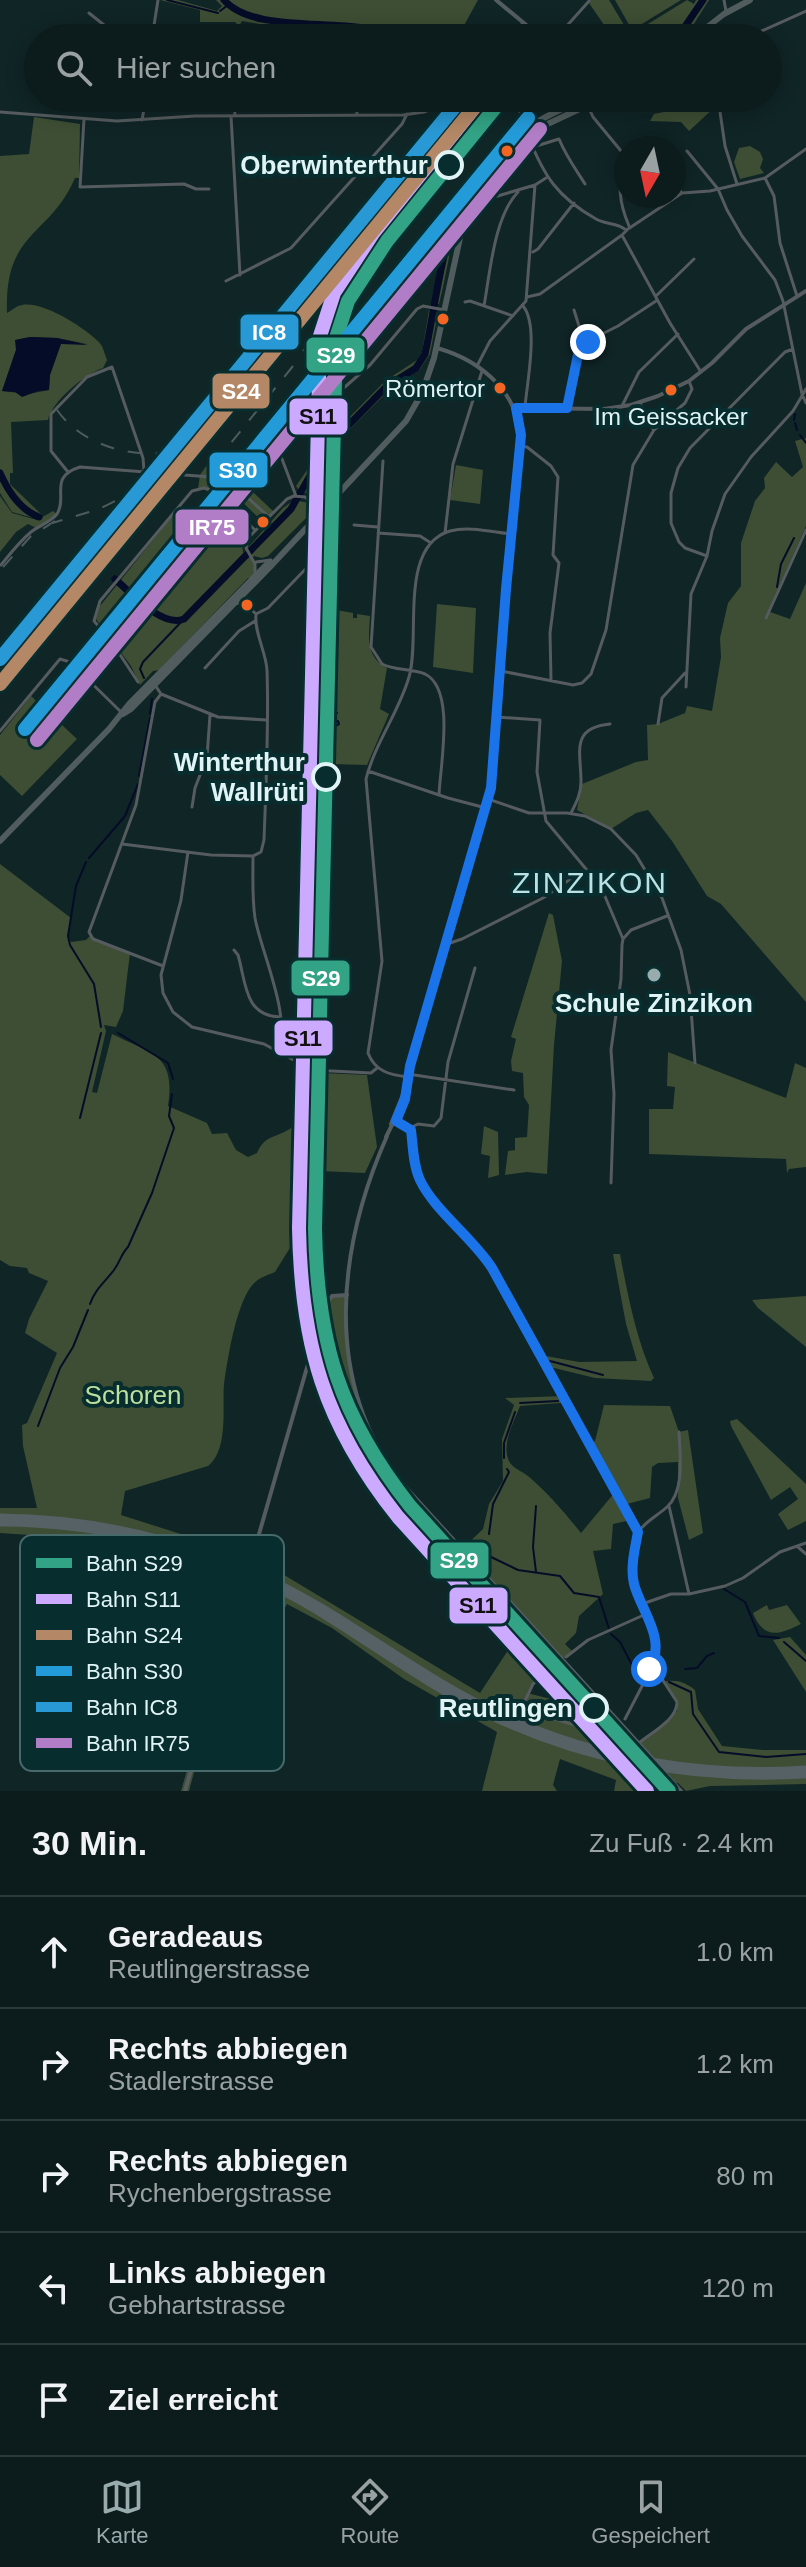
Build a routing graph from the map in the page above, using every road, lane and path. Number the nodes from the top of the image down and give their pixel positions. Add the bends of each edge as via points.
1 (158, 0) edge
2 (496, 0) edge
3 (590, 0) edge
4 (724, 0) edge
5 (750, 0) edge
6 (806, 11) edge
7 (727, 12) junction
8 (89, 13) dead end
9 (523, 23) edge
10 (103, 24) edge
11 (153, 24) edge
12 (569, 24) edge
13 (711, 24) edge
14 (777, 24) edge
15 (0, 112) edge
16 (143, 112) edge
17 (233, 112) edge
18 (357, 112) edge
19 (424, 112) edge
20 (520, 112) edge
21 (566, 112) edge
22 (591, 112) edge
23 (720, 112) edge
24 (407, 114) junction
25 (357, 115) junction
26 (233, 116) junction
27 (84, 119) junction
28 (142, 120) junction
29 (527, 133) junction
30 (614, 144) edge
31 (533, 147) junction
32 (806, 149) edge
33 (687, 151) dead end
34 (546, 178) junction
35 (765, 178) junction
36 (585, 184) dead end
37 (535, 185) junction
38 (737, 185) junction
39 (209, 189) dead end
40 (718, 189) junction
41 (518, 192) junction
42 (686, 193) edge
43 (477, 202) dead end
44 (574, 203) junction
45 (622, 208) edge
46 (660, 208) edge
47 (628, 229) junction
48 (622, 235) junction
49 (531, 251) junction
50 (694, 259) dead end
51 (240, 275) junction
52 (226, 281) dead end
53 (806, 291) edge
54 (797, 296) junction
55 (527, 297) junction
56 (656, 298) junction
57 (465, 302) dead end
58 (783, 304) junction
59 (484, 306) junction
60 (523, 306) junction
61 (442, 309) junction
62 (574, 310) dead end
63 (513, 316) junction
64 (678, 334) junction
65 (580, 345) junction
66 (437, 348) junction
67 (793, 349) junction
68 (477, 366) junction
69 (482, 371) junction
70 (701, 372) junction
71 (804, 372) dead end
72 (798, 373) junction
73 (689, 381) junction
74 (806, 389) edge
75 (802, 394) junction
76 (640, 402) junction
77 (806, 403) edge
78 (622, 406) junction
79 (525, 407) junction
80 (516, 408) junction
81 (567, 408) junction
82 (342, 410) dead end
83 (301, 427) dead end
84 (654, 430) junction
85 (520, 446) junction
86 (383, 461) dead end
87 (144, 468) junction
88 (68, 472) junction
89 (299, 497) junction
90 (269, 517) junction
91 (354, 525) dead end
92 (378, 527) junction
93 (255, 530) junction
94 (806, 530) edge
95 (378, 533) junction
96 (445, 533) junction
97 (511, 534) junction
98 (431, 543) junction
99 (707, 556) junction
100 (251, 558) junction
101 (274, 558) junction
102 (1, 565) edge
103 (252, 578) junction
104 (247, 590) junction
105 (234, 604) junction
106 (247, 605) junction
107 (256, 614) junction
108 (766, 618) dead end
109 (255, 621) junction
110 (322, 633) dead end
111 (205, 668) dead end
112 (410, 670) junction
113 (500, 671) junction
114 (686, 673) junction
115 (551, 680) junction
116 (138, 682) dead end
117 (155, 685) junction
118 (686, 687) dead end
119 (161, 694) junction
120 (123, 714) junction
121 (210, 715) junction
122 (497, 717) junction
123 (266, 720) junction
124 (610, 724) dead end
125 (658, 724) dead end
126 (0, 731) edge
127 (265, 766) junction
128 (320, 766) junction
129 (368, 771) junction
130 (439, 795) junction
131 (488, 799) junction
132 (192, 807) dead end
133 (486, 808) junction
134 (571, 813) junction
135 (543, 814) junction
136 (318, 828) dead end
137 (0, 841) edge
138 (122, 844) junction
139 (188, 852) junction
140 (253, 856) junction
141 (589, 871) junction
142 (667, 916) junction
143 (623, 939) junction
144 (447, 944) junction
145 (234, 950) dead end
146 (163, 966) junction
147 (475, 968) dead end
148 (280, 1017) junction
149 (277, 1051) junction
150 (695, 1063) dead end
151 (377, 1068) junction
152 (408, 1075) junction
153 (445, 1078) junction
154 (514, 1090) dead end
155 (395, 1120) junction
156 (410, 1128) junction
157 (611, 1183) dead end
158 (347, 1295) junction
159 (679, 1432) dead end
160 (669, 1506) junction
161 (0, 1520) edge
162 (638, 1532) junction
163 (118, 1535) edge
164 (259, 1535) edge
165 (806, 1543) edge
166 (798, 1547) junction
167 (806, 1554) edge
168 (284, 1588) edge
169 (689, 1594) junction
170 (642, 1604) junction
171 (646, 1614) junction
172 (566, 1657) tunnel mouth
173 (653, 1665) junction
174 (551, 1669) tunnel mouth
175 (625, 1719) dead end
176 (639, 1743) junction
177 (191, 1771) edge
178 (806, 1772) edge
179 (651, 1790) edge
180 (185, 1791) edge
181 (681, 1791) edge

1 - 11 street
2 - 9 main road
3 - 12 street
4 - 7 street
5 - 7 main road
6 - 14 street
7 - 13 main road
8 - 10 street
15 - 27 street
16 - 28 street
17 - 26 street
18 - 25 street
19 - 24 street
20 - 29 street
21 - 29 main road
22 - 30 street
23 - 38 street
24 - 25 street
24 - 51 street via 291,248
25 - 26 street
26 - 28 street
26 - 51 street
27 - 28 street
27 - 39 street via 80,187 184,184
29 - 31 street
29 - 61 main road via 515,140 468,209
31 - 34 street
31 - 36 street via 559,139
32 - 35 street
33 - 40 street
34 - 37 street
34 - 44 street
35 - 38 street
35 - 54 street
37 - 41 street
37 - 49 street
38 - 40 street
40 - 42 street
40 - 58 street via 742,236 775,280
41 - 43 street
41 - 59 street via 499,233
44 - 47 street via 598,220
44 - 49 street
45 - 47 street
46 - 47 street
47 - 48 street
48 - 55 street via 538,295
48 - 56 street
49 - 55 street
50 - 56 street
51 - 52 street
53 - 54 street
54 - 58 street
55 - 60 street
56 - 64 street
56 - 65 street
57 - 59 street
58 - 67 street
58 - 70 street via 746,329
59 - 63 street
60 - 63 street
60 - 79 street via 530,339
61 - 66 main road
61 - 82 street via 417,309 370,365 338,393
62 - 65 street
63 - 68 street via 490,341
64 - 70 street
64 - 78 street via 639,372
65 - 81 street
66 - 68 main road
66 - 101 main road via 422,393 398,432
67 - 72 street
67 - 99 street via 690,448 678,468 671,523 685,548
68 - 69 main road
69 - 80 main road
69 - 96 street via 453,464
70 - 73 street
71 - 72 street
72 - 75 street
73 - 76 street
73 - 84 street via 687,400
74 - 75 street
75 - 77 street
75 - 99 street via 733,479
76 - 78 street
76 - 84 street
78 - 81 street
79 - 80 street
79 - 81 street
80 - 85 main road
83 - 89 street via 279,451
84 - 115 street via 633,465 606,630 591,674 575,685
85 - 97 main road
85 - 115 street via 551,466 558,477
86 - 92 street
87 - 88 street via 82,466
87 - 88 street via 112,367 87,377 51,414 51,451
87 - 90 street via 209,476 237,488
88 - 102 street via 60,485 57,513
89 - 90 street via 285,501
89 - 107 street via 317,506 323,521 321,548 271,606
90 - 93 street
91 - 92 street
92 - 95 street
93 - 100 street via 247,539
93 - 116 street via 217,493 196,489 99,603 94,621
94 - 108 street
95 - 98 street via 420,536
95 - 112 street via 371,647 384,665
96 - 97 street
96 - 98 street
97 - 113 main road
98 - 112 street via 418,567
99 - 114 street via 691,594
100 - 101 street via 264,563
100 - 103 street via 256,569
101 - 103 main road
101 - 104 main road
103 - 120 main road
104 - 105 main road
104 - 106 street
105 - 106 street
105 - 117 main road
106 - 107 street
107 - 109 street
109 - 111 street
109 - 123 street via 266,664
110 - 128 street
112 - 129 street
112 - 130 street via 431,678 443,702
113 - 115 street
113 - 122 main road
114 - 118 street
114 - 125 street via 662,698
117 - 119 street
117 - 120 main road
119 - 121 street
119 - 138 street
120 - 126 street via 70,662 60,659
120 - 137 main road
121 - 123 street
121 - 132 street via 207,757
122 - 131 main road
122 - 135 street via 540,720 537,772
123 - 127 street
124 - 134 street via 593,726 584,735 582,784
127 - 128 street
127 - 140 street via 264,843
128 - 136 street
129 - 130 street
129 - 151 street via 382,961 367,1048
130 - 133 street
131 - 133 main road
131 - 135 street
133 - 144 main road
134 - 135 street
134 - 142 street via 599,822 624,841 648,871
135 - 141 street
138 - 139 street
138 - 146 street via 90,936
139 - 140 street
139 - 146 street via 180,908
140 - 148 street via 255,915
141 - 143 street via 612,908
141 - 144 street
142 - 143 street via 631,930
142 - 150 street via 689,987
143 - 157 street via 611,1050
144 - 152 main road
145 - 148 street via 251,1004 263,1015
146 - 149 street via 164,995 185,1023
147 - 153 street
148 - 149 street
149 - 151 street via 316,1071 371,1073
151 - 152 street
152 - 153 street
152 - 155 main road
153 - 154 street
153 - 156 street via 438,1124
155 - 156 street
155 - 158 main road via 361,1202
156 - 162 street via 424,1187 492,1268
158 - 164 street via 332,1296 325,1305
158 - 176 main road via 352,1382 386,1461
159 - 160 street via 678,1494
160 - 162 street
160 - 169 street
161 - 163 highway
162 - 170 street via 633,1579
165 - 166 street
166 - 167 street
166 - 169 street via 768,1558 735,1582
168 - 178 highway via 456,1692 557,1737 678,1765
169 - 170 street
170 - 171 street
171 - 172 street via 588,1640
171 - 173 street via 655,1639
173 - 175 street
173 - 176 street via 678,1706
174 - 179 street via 533,1684 521,1709 587,1727 614,1744
176 - 181 main road
177 - 180 street

